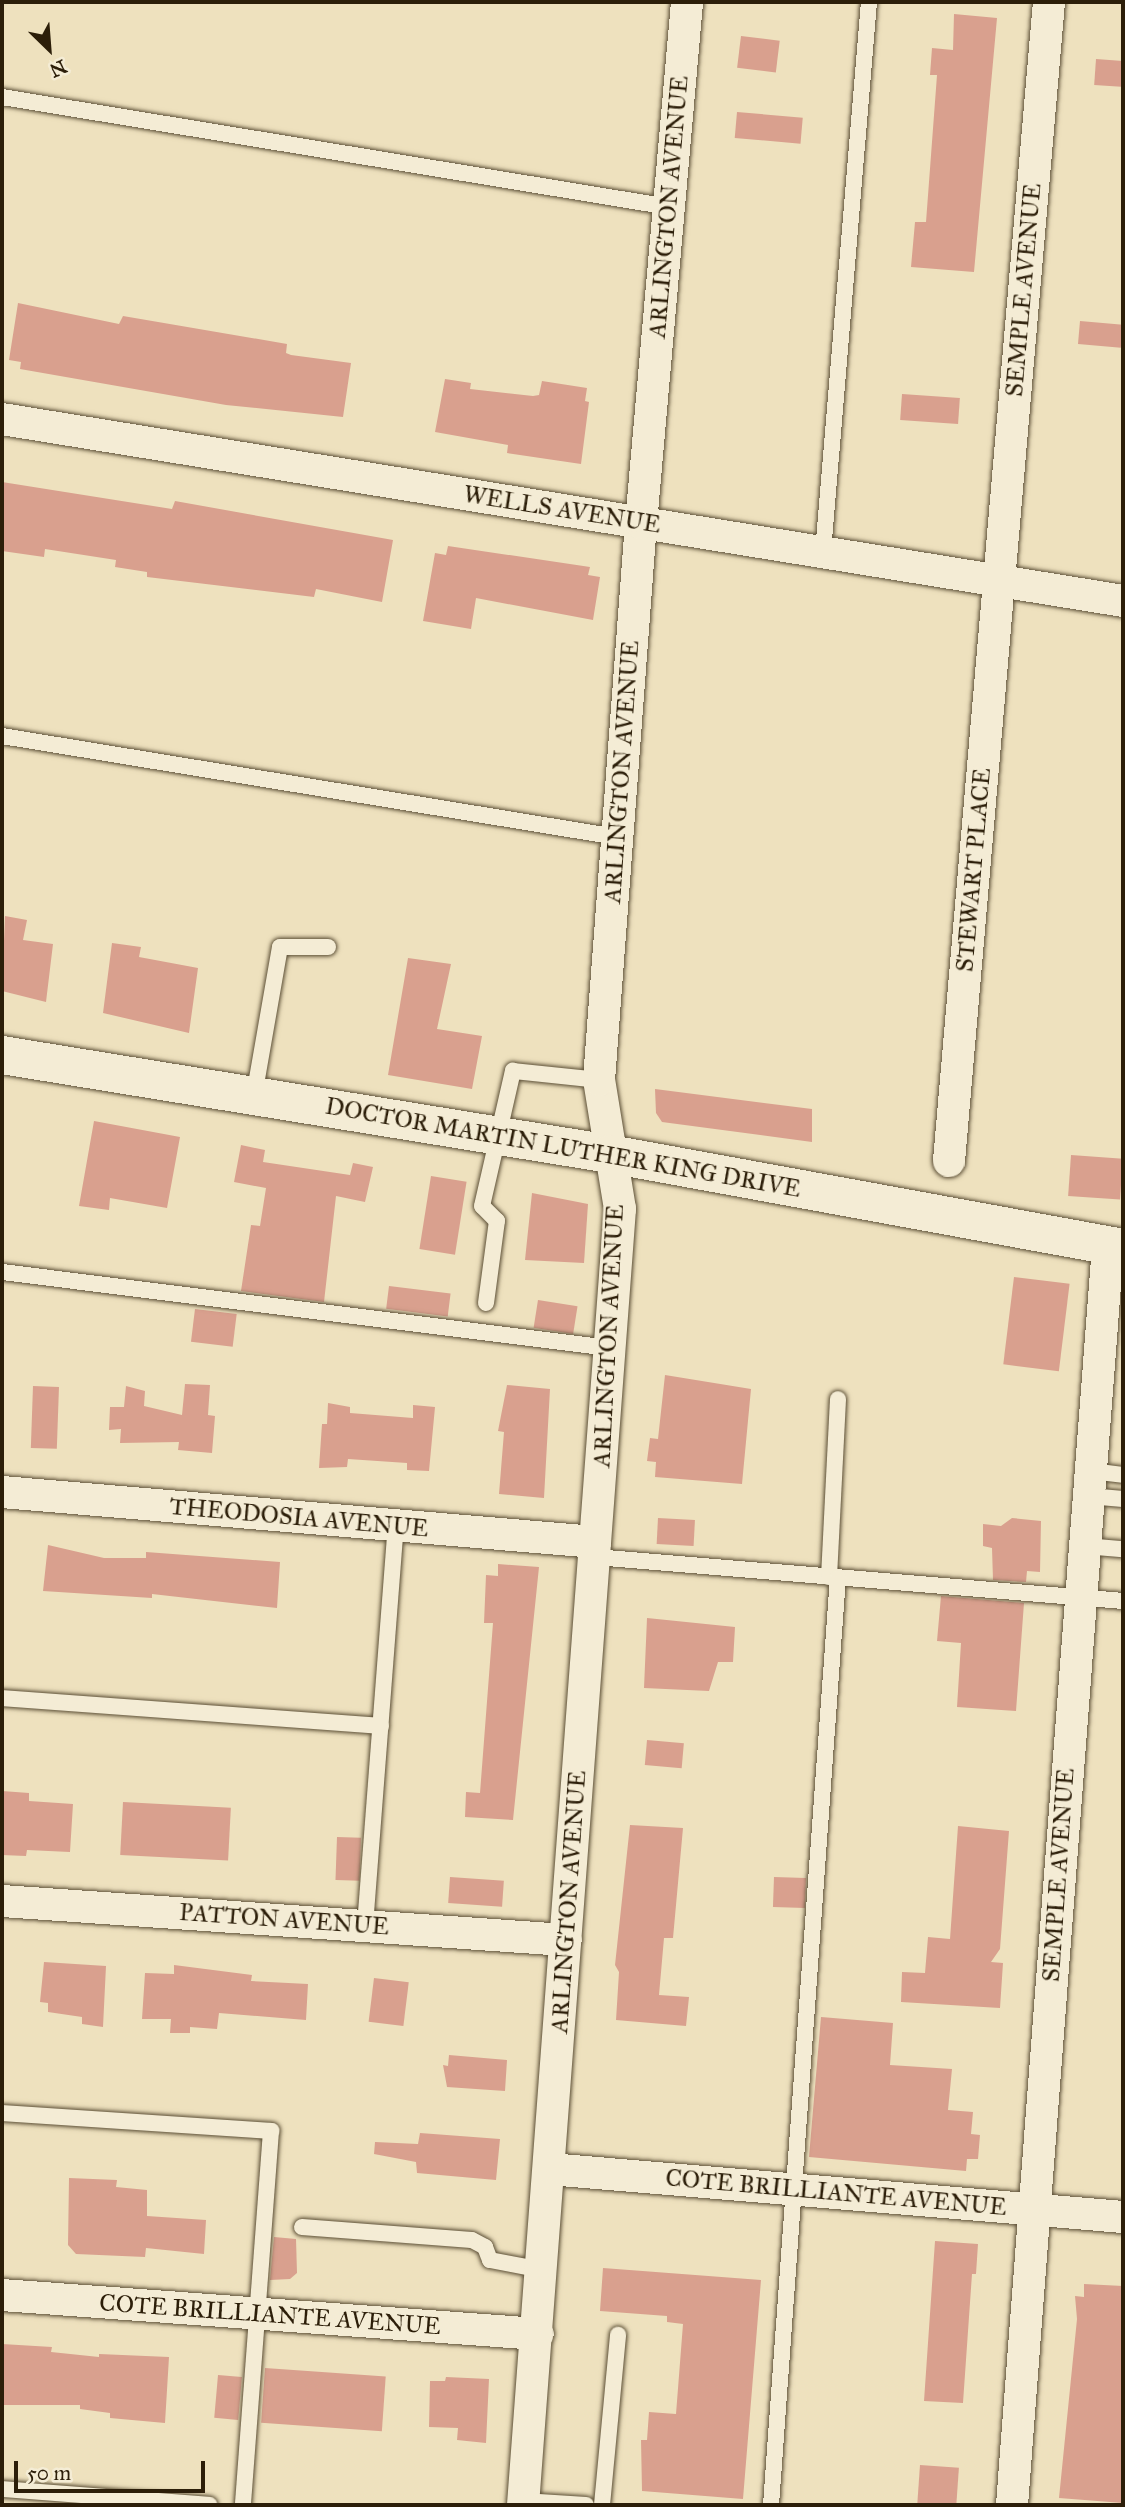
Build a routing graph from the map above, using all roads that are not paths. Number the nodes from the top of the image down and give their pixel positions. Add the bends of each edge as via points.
1 (687, 2) edge
2 (869, 2) edge
3 (1049, 2) edge
4 (2, 97) edge
5 (669, 207) junction
6 (2, 419) edge
7 (641, 523) junction
8 (823, 552) junction
9 (998, 579) junction
10 (1123, 601) edge
11 (2, 736) edge
12 (617, 837) junction
13 (328, 947) dead end
14 (2, 1055) edge
15 (599, 1080) junction
16 (254, 1096) junction
17 (498, 1136) junction
18 (610, 1154) junction
19 (949, 1161) dead end
20 (1116, 1247) edge
21 (2, 1272) edge
22 (486, 1303) dead end
23 (610, 1348) junction
24 (838, 1399) dead end
25 (1123, 1475) edge
26 (1090, 1484) junction
27 (2, 1492) edge
28 (1123, 1499) edge
29 (396, 1526) junction
30 (1085, 1546) junction
31 (1123, 1549) edge
32 (595, 1550) junction
33 (833, 1577) junction
34 (1081, 1598) junction
35 (1123, 1601) edge
36 (2, 1698) edge
37 (381, 1726) junction
38 (2, 1901) edge
39 (365, 1926) junction
40 (566, 1940) junction
41 (2, 2113) edge
42 (549, 2169) junction
43 (795, 2190) junction
44 (1033, 2210) junction
45 (1123, 2217) edge
46 (302, 2227) dead end
47 (542, 2270) junction
48 (2, 2295) edge
49 (257, 2314) junction
50 (538, 2334) junction
51 (618, 2334) dead end
52 (2, 2489) edge
53 (523, 2503) edge
54 (209, 2505) edge
55 (243, 2505) edge
56 (586, 2505) edge
57 (602, 2505) edge
58 (771, 2505) edge
59 (1012, 2505) edge

1 - 5 street, ARLINGTON AVENUE
2 - 8 lane
3 - 9 street, SEMPLE AVENUE
4 - 5 lane
5 - 7 street, ARLINGTON AVENUE
6 - 7 street, WELLS AVENUE
7 - 8 street, WELLS AVENUE
7 - 12 street, ARLINGTON AVENUE
8 - 9 street, WELLS AVENUE
9 - 10 street, WELLS AVENUE
9 - 19 street, STEWART PLACE
11 - 12 lane
12 - 15 street, ARLINGTON AVENUE
13 - 16 lane via 280,947
14 - 16 main road, DOCTOR MARTIN LUTHER KING DRIVE
15 - 17 lane via 513,1071
15 - 18 street, ARLINGTON AVENUE
16 - 17 main road, DOCTOR MARTIN LUTHER KING DRIVE
17 - 18 main road, DOCTOR MARTIN LUTHER KING DRIVE
17 - 22 lane via 482,1206 497,1220
18 - 20 main road, DOCTOR MARTIN LUTHER KING DRIVE
18 - 23 street, ARLINGTON AVENUE via 620,1209
20 - 26 street, SEMPLE AVENUE
21 - 23 lane
23 - 32 street, ARLINGTON AVENUE
24 - 33 lane
25 - 26 lane
26 - 28 lane
26 - 30 street, SEMPLE AVENUE
27 - 29 street, THEODOSIA AVENUE
29 - 32 street, THEODOSIA AVENUE
29 - 37 lane
30 - 31 lane
30 - 34 street, SEMPLE AVENUE
32 - 33 lane
32 - 40 street, ARLINGTON AVENUE
33 - 34 lane
33 - 43 lane
34 - 35 lane
34 - 44 street, SEMPLE AVENUE
36 - 37 lane
37 - 39 lane
38 - 39 street, PATTON AVENUE
39 - 40 street, PATTON AVENUE
40 - 42 street, ARLINGTON AVENUE
41 - 49 lane via 271,2131
42 - 43 street, COTE BRILLIANTE AVENUE
42 - 47 street, ARLINGTON AVENUE
43 - 44 street, COTE BRILLIANTE AVENUE
43 - 58 lane
44 - 45 street, COTE BRILLIANTE AVENUE
44 - 59 street, SEMPLE AVENUE
46 - 47 lane via 472,2240 485,2246 491,2260
47 - 50 street, ARLINGTON AVENUE
48 - 49 street, COTE BRILLIANTE AVENUE
49 - 50 street, COTE BRILLIANTE AVENUE
49 - 55 lane
50 - 53 street, ARLINGTON AVENUE
51 - 57 lane
52 - 54 lane
53 - 56 lane

